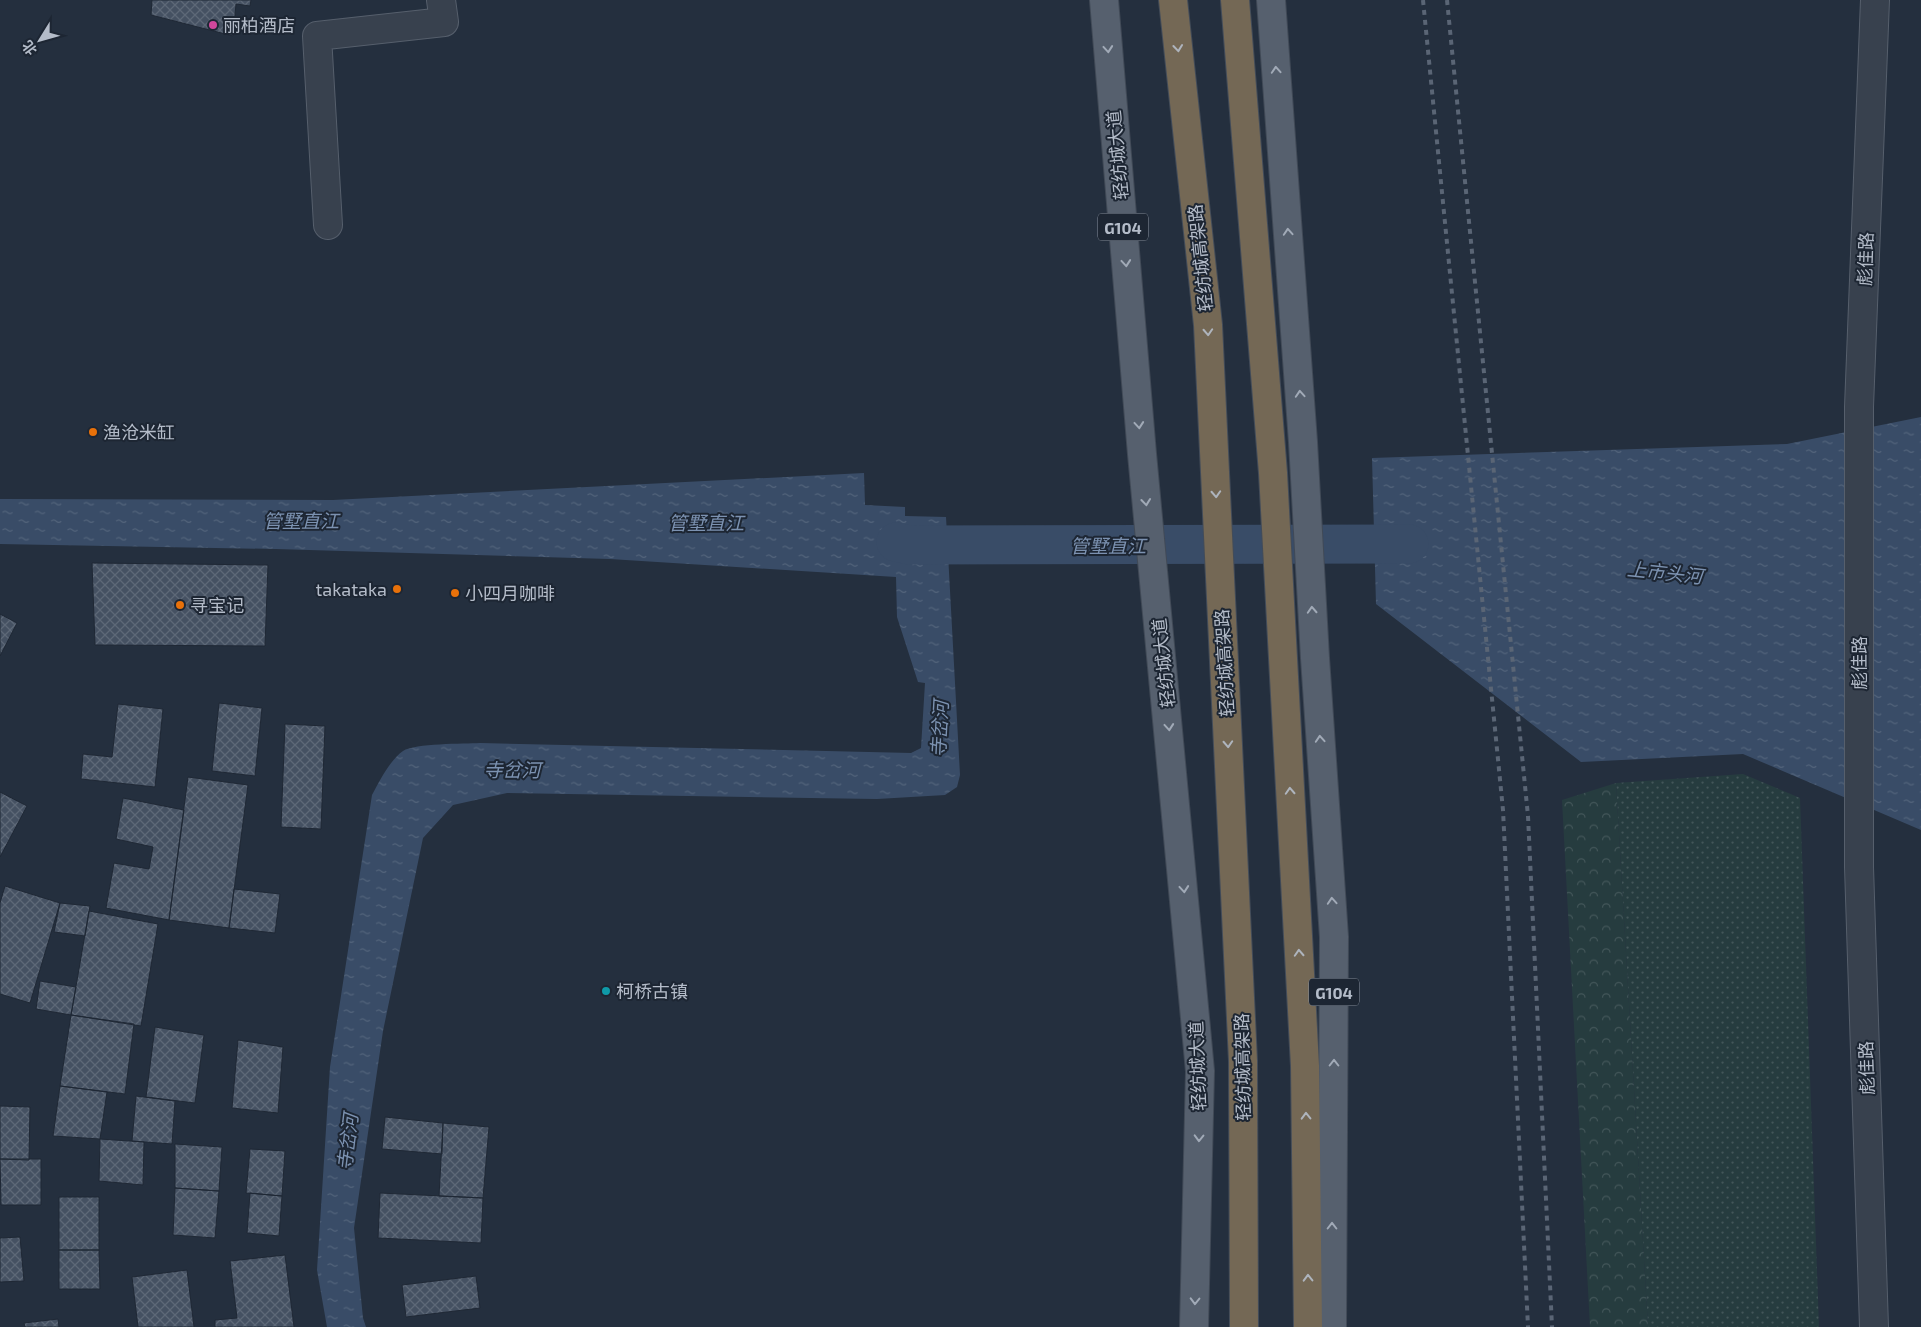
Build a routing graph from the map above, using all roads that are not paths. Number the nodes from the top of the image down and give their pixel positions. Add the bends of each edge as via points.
1 (440, 0) edge
2 (1104, 0) edge
3 (1173, 0) edge
4 (1235, 0) edge
5 (1271, 0) edge
6 (1876, 0) edge
7 (328, 225) dead end
8 (1194, 1327) edge
9 (1244, 1327) edge
10 (1308, 1327) edge
11 (1332, 1327) edge
12 (1874, 1327) edge

1 - 7 street via 444,22 317,36
2 -> 8 main road, 轻纺城大道 / G104 via 1142,454 1200,1071
3 -> 9 highway, 轻纺城高架路 via 1208,325 1243,1061
10 -> 4 highway via 1305,1066 1273,473
11 -> 5 main road, G104 via 1334,937
6 - 12 street, 彪佳路 via 1859,407 1859,867

